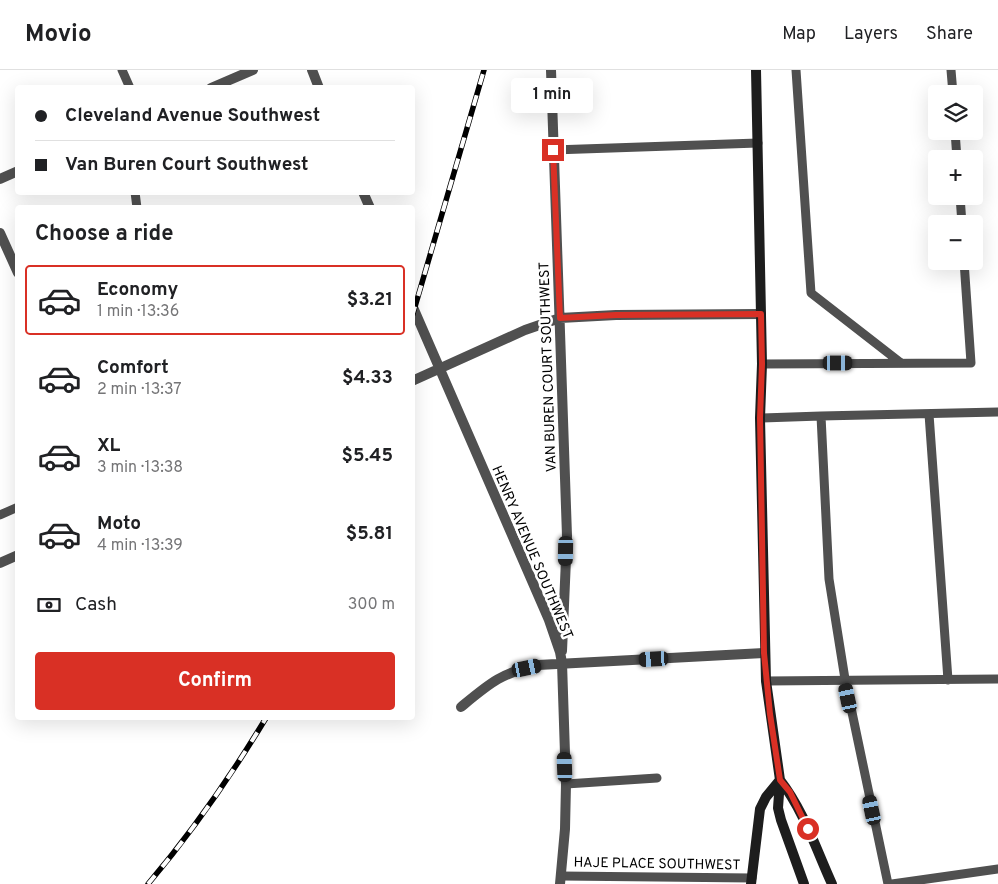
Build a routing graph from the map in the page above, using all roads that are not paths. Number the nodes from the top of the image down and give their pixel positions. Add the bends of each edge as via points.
1 (122, 70) edge
2 (253, 70) edge
3 (312, 70) edge
4 (551, 70) edge
5 (756, 70) edge
6 (796, 70) edge
7 (951, 70) edge
8 (129, 85) edge
9 (218, 85) edge
10 (318, 85) edge
11 (952, 85) edge
12 (758, 143) junction
13 (553, 150) junction
14 (15, 172) edge
15 (0, 178) edge
16 (0, 233) edge
17 (15, 266) edge
18 (965, 270) edge
19 (415, 311) edge
20 (761, 314) junction
21 (560, 318) junction
22 (900, 363) junction
23 (762, 364) junction
24 (440, 368) junction
25 (415, 380) edge
26 (998, 412) edge
27 (929, 414) junction
28 (821, 416) junction
29 (760, 418) junction
30 (15, 508) edge
31 (0, 515) edge
32 (15, 556) edge
33 (0, 563) edge
34 (764, 653) junction
35 (562, 663) junction
36 (845, 679) junction
37 (998, 679) edge
38 (948, 680) junction
39 (766, 681) junction
40 (461, 707) dead end
41 (657, 778) dead end
42 (780, 780) junction
43 (566, 784) junction
44 (998, 869) edge
45 (561, 880) edge
46 (751, 881) edge
47 (804, 884) edge
48 (832, 884) edge
49 (888, 884) edge
50 (892, 884) edge

1 - 8 lane
2 - 9 street
3 - 10 street
4 - 13 street, VAN BUREN COURT SOUTHWEST
5 - 12 main road
6 - 22 lane via 811,293
7 - 11 lane
12 - 13 lane
12 - 20 main road
13 - 21 street, VAN BUREN COURT SOUTHWEST
14 - 15 street
16 - 17 street
18 - 22 lane via 972,362
19 - 24 street, HENRY AVENUE SOUTHWEST
20 - 21 street
20 - 23 main road
21 - 24 street
21 - 35 street, VAN BUREN COURT SOUTHWEST via 567,536
22 - 23 lane
23 - 29 main road
24 - 25 street
24 - 35 street, HENRY AVENUE SOUTHWEST via 549,620
26 - 27 lane
27 - 28 lane
27 - 38 lane
28 - 29 lane
28 - 36 lane via 829,579
29 - 34 main road
30 - 31 lane
32 - 33 street
34 - 35 street
34 - 39 main road
35 - 40 street via 538,665 506,674
35 - 43 street, HENRY AVENUE SOUTHWEST
36 - 38 lane
36 - 39 lane
36 - 49 lane
37 - 38 lane
39 - 42 main road
41 - 43 lane
42 - 46 main road via 760,809
42 - 47 main road via 778,808
42 - 48 main road via 800,811
43 - 45 street, HENRY AVENUE SOUTHWEST
44 - 50 lane
45 - 46 lane, HAJE PLACE SOUTHWEST

